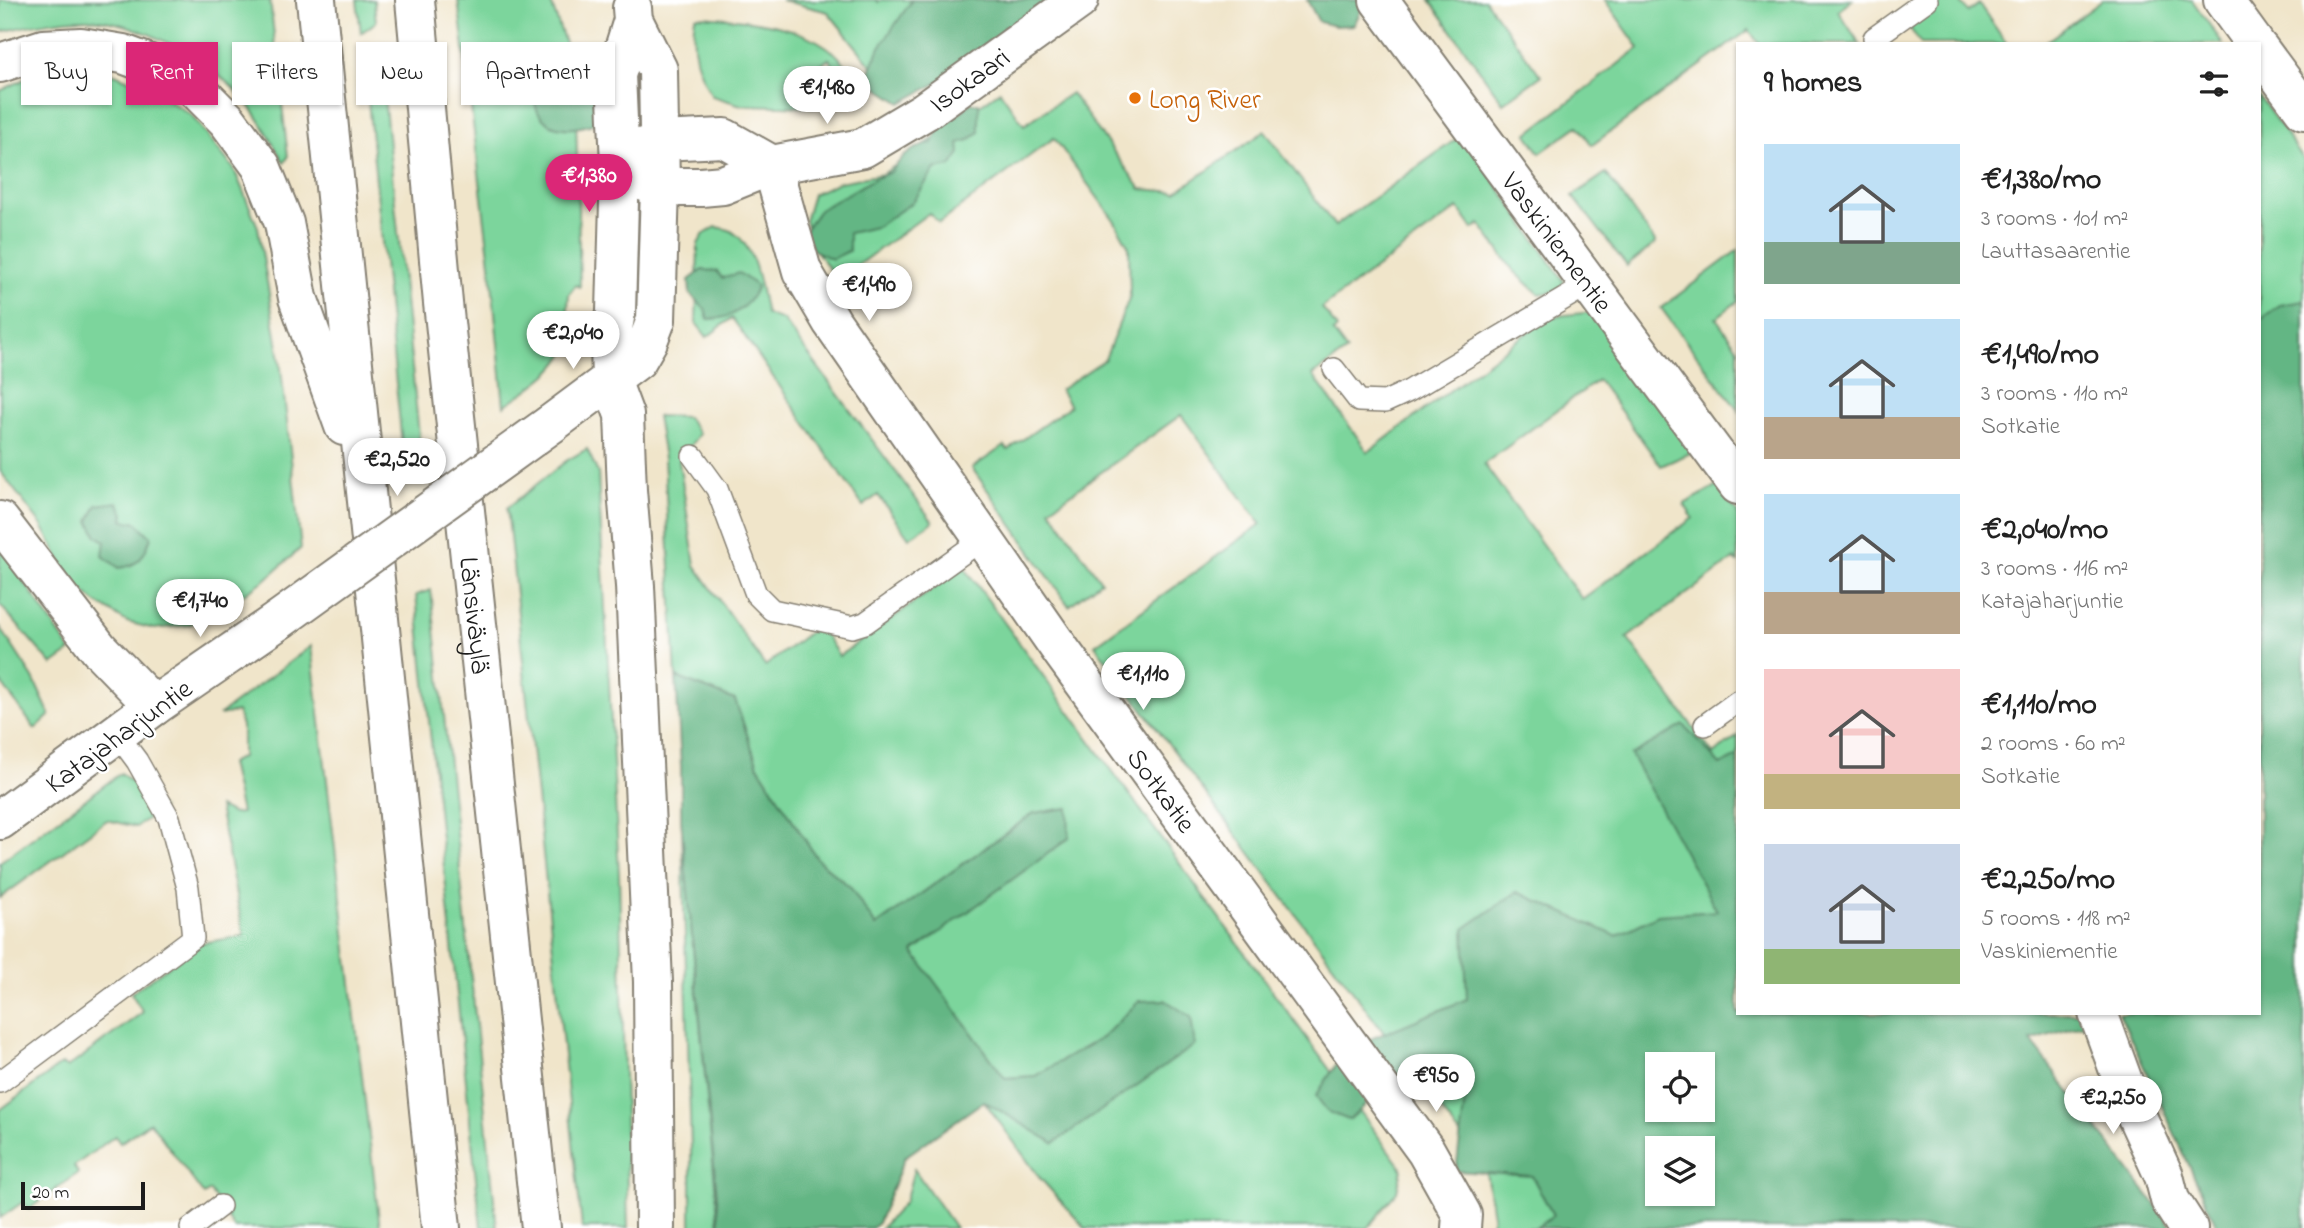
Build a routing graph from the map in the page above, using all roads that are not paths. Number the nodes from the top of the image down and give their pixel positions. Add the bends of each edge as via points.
1 (316, 0) edge
2 (415, 0) edge
3 (1079, 0) edge
4 (1379, 0) edge
5 (1927, 0) edge
6 (2223, 0) edge
7 (632, 10) edge
8 (1874, 38) dead end
9 (2254, 42) edge
10 (2261, 52) edge
11 (0, 64) edge
12 (2304, 110) edge
13 (660, 141) junction
14 (620, 164) junction
15 (772, 165) junction
16 (660, 187) junction
17 (1589, 284) junction
18 (1334, 369) dead end
19 (611, 380) junction
20 (693, 456) dead end
21 (364, 481) junction
22 (1736, 482) edge
23 (0, 521) edge
24 (984, 538) junction
25 (1736, 702) edge
26 (154, 706) junction
27 (1705, 725) dead end
28 (117, 734) junction
29 (0, 820) edge
30 (2099, 1015) edge
31 (0, 1082) edge
32 (219, 1206) dead end
33 (191, 1228) edge
34 (441, 1228) edge
35 (541, 1228) edge
36 (656, 1228) edge
37 (1461, 1228) edge
38 (2188, 1228) edge

1 - 21 main road
2 - 35 main road, Länsiväylä
3 - 15 main road, Isokaari via 925,111 863,148
4 - 17 main road, Vaskiniementie
5 - 8 lane
6 - 9 main road
7 - 13 main road, Katajaharjuntie via 658,70
7 - 14 main road via 616,75
10 - 12 main road
11 - 21 main road via 43,48 80,47 123,54 194,88 227,120 261,166 284,223 298,298
13 - 14 main road via 638,149
13 - 15 main road via 724,138
13 - 16 main road, Katajaharjuntie
14 - 16 main road, Isokaari via 638,180
14 - 19 main road
15 - 16 main road, Isokaari via 723,185
15 - 24 main road, Sotkatie via 802,271 832,322
16 - 19 main road, Katajaharjuntie via 656,320 637,360
17 - 18 lane via 1385,402 1359,401
17 - 22 main road, Vaskiniementie
19 - 26 main road, Katajaharjuntie, bridge
19 - 36 main road via 624,415 635,586 653,982
20 - 24 lane via 717,489 756,594 772,610 852,627 865,623
21 - 34 main road
23 - 26 main road via 99,649
24 - 37 main road, Sotkatie via 1426,1151 1462,1215
25 - 27 lane
26 - 28 main road, Katajaharjuntie
28 - 29 main road, Katajaharjuntie
28 - 31 lane via 169,818 188,888 192,938
30 - 38 main road via 2170,1200
32 - 33 lane

